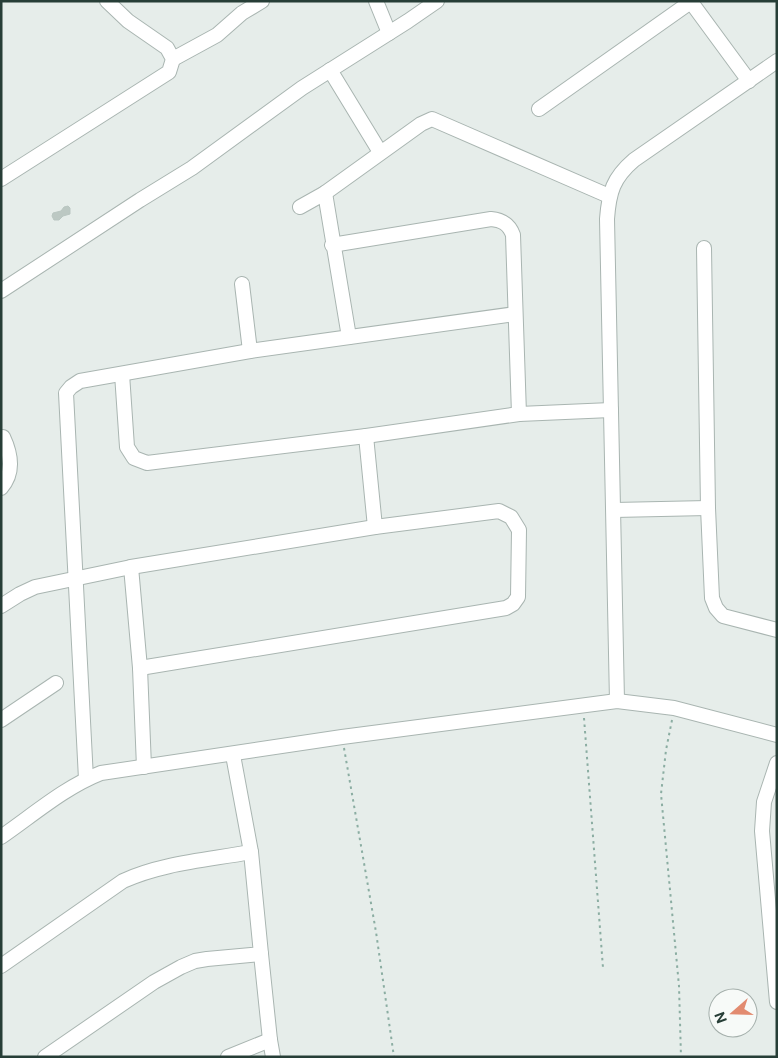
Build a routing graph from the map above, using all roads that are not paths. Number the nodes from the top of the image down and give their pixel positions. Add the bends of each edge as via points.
1 (107, 1) edge
2 (262, 1) edge
3 (376, 1) edge
4 (437, 1) edge
5 (692, 2) edge
6 (389, 33) junction
7 (173, 58) junction
8 (777, 62) edge
9 (330, 70) junction
10 (749, 81) junction
11 (539, 109) dead end
12 (380, 152) junction
13 (1, 179) edge
14 (325, 193) junction
15 (609, 196) junction
16 (300, 207) dead end
17 (332, 245) junction
18 (704, 248) dead end
19 (242, 284) dead end
20 (1, 291) edge
21 (515, 314) junction
22 (349, 338) junction
23 (250, 351) junction
24 (122, 374) junction
25 (612, 410) junction
26 (519, 414) junction
27 (3, 436) dead end
28 (366, 436) junction
29 (1, 488) edge
30 (708, 508) junction
31 (614, 510) junction
32 (375, 527) junction
33 (131, 567) junction
34 (77, 578) junction
35 (1, 606) edge
36 (777, 630) edge
37 (140, 668) junction
38 (56, 683) dead end
39 (617, 701) junction
40 (1, 720) edge
41 (777, 735) edge
42 (233, 755) junction
43 (777, 764) edge
44 (144, 767) junction
45 (86, 779) junction
46 (1, 837) edge
47 (251, 852) junction
48 (261, 954) junction
49 (1, 966) edge
50 (777, 1002) edge
51 (270, 1040) junction
52 (45, 1057) edge
53 (228, 1057) edge
54 (274, 1057) edge

1 - 7 street via 128,21 167,48
2 - 7 street via 217,35
3 - 6 street
4 - 6 street
5 - 10 street
5 - 11 street
6 - 9 street
7 - 13 street via 165,75
8 - 10 street
9 - 12 street
9 - 20 street via 192,168
10 - 15 street via 634,160 614,182
12 - 14 street
12 - 15 street via 428,119 435,119
14 - 16 street
14 - 17 street
15 - 25 street
17 - 21 street via 491,219 503,222 511,228 512,235
17 - 22 street
18 - 30 street
19 - 23 street
21 - 22 street
21 - 26 street
22 - 23 street
23 - 24 street
24 - 28 street via 127,447 134,458 147,463
24 - 34 street via 80,381 66,393
25 - 26 street
25 - 31 street
26 - 28 street
27 - 29 street via 10,471
28 - 32 street
30 - 31 street
30 - 36 street via 711,592 716,608 728,618
31 - 39 street
32 - 33 street
32 - 37 street via 489,512 506,513 519,530 518,597 513,604 499,609
33 - 34 street
33 - 37 street
34 - 35 street via 35,587
34 - 45 street
37 - 44 street
38 - 40 street
39 - 41 street via 674,708
39 - 42 street via 342,737
42 - 44 street
42 - 47 street
43 - 50 street via 764,802 762,831
44 - 45 street
45 - 46 street
47 - 48 street
47 - 49 street via 136,875
48 - 51 street
48 - 52 street via 207,959 181,967
51 - 53 street
51 - 54 street

